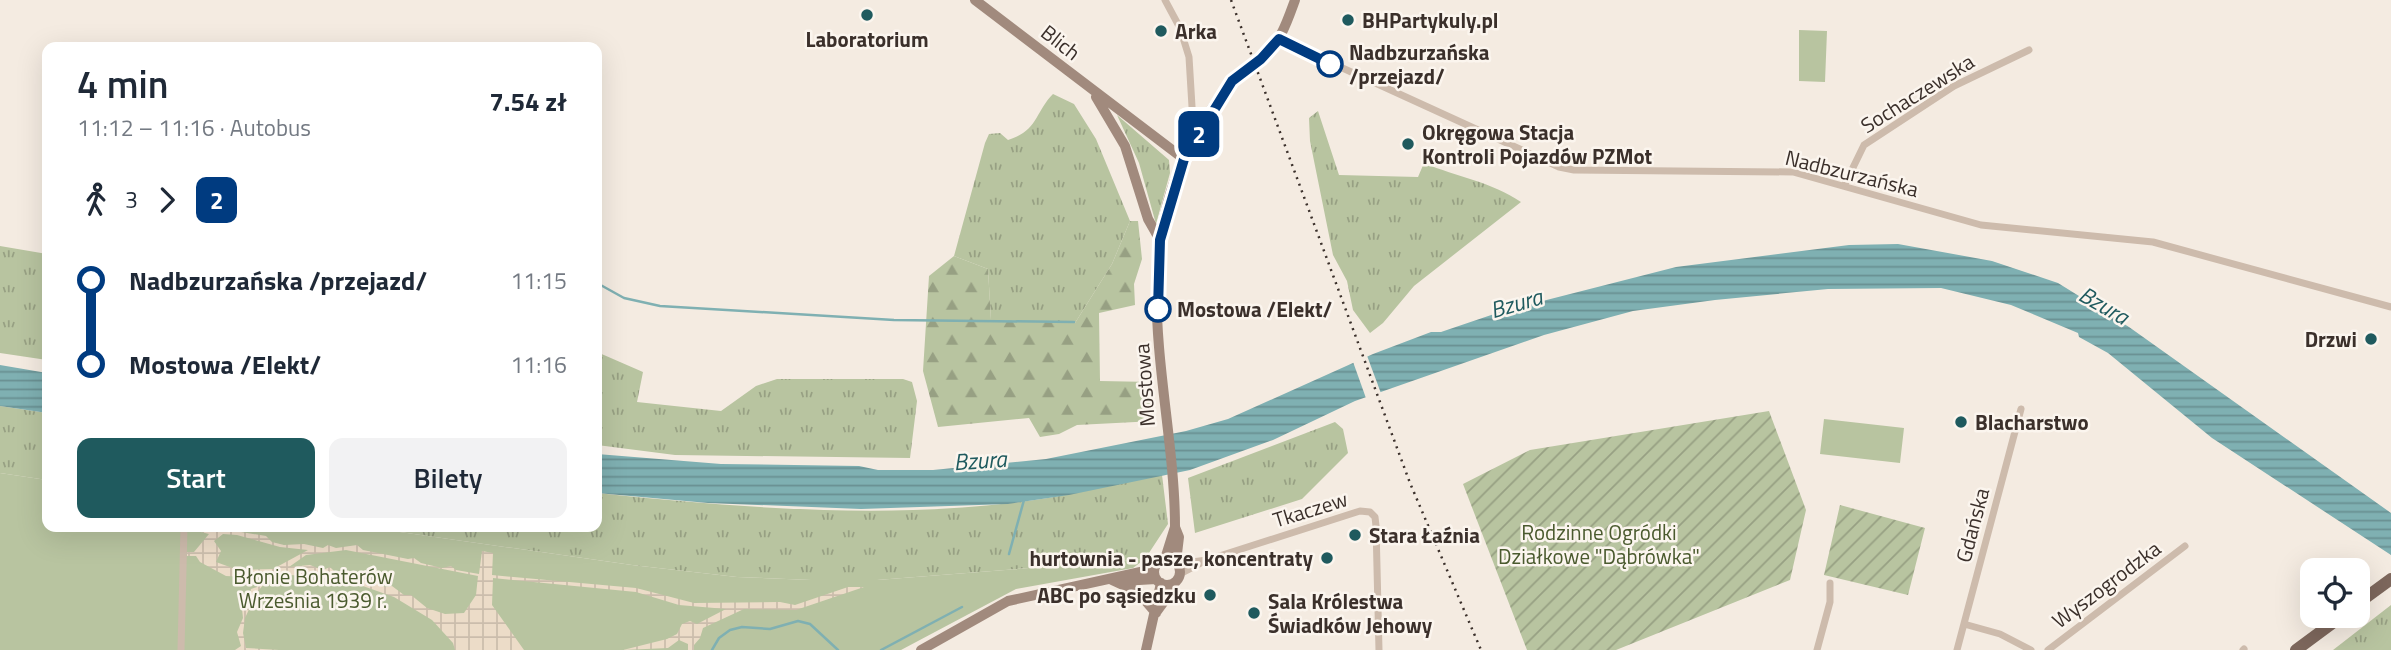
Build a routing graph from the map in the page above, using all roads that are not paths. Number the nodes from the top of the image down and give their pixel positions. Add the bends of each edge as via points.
1 (975, 0) edge
2 (1165, 0) edge
3 (1295, 0) edge
4 (1279, 39) junction
5 (2029, 50) dead end
6 (1111, 111) junction
7 (1201, 129) junction
8 (1184, 159) junction
9 (1844, 186) junction
10 (1160, 240) junction
11 (2391, 307) edge
12 (2021, 409) dead end
13 (184, 532) edge
14 (2185, 546) dead end
15 (1174, 565) junction
16 (1160, 579) junction
17 (2391, 579) edge
18 (1112, 580) junction
19 (1830, 583) dead end
20 (2370, 594) edge
21 (1156, 613) junction
22 (1964, 624) junction
23 (2326, 628) edge
24 (181, 650) edge
25 (920, 650) edge
26 (1146, 650) edge
27 (1379, 650) edge
28 (1817, 650) edge
29 (1957, 650) edge
30 (2031, 650) edge
31 (2048, 650) edge
32 (2296, 650) edge

1 - 6 street, Blich via 1091,89
2 - 7 street via 1186,44 1193,123
3 - 4 street
4 - 7 street, Mostowa via 1236,77
4 - 9 street, Nadbzurzańska via 1559,167 1782,171
5 - 9 street, Sochaczewska via 1954,86 1864,145
6 - 8 street, Blich
6 - 10 street, Blich
7 - 8 street, Mostowa
8 - 10 street, Mostowa
9 - 11 street, Nadbzurzańska via 1981,225 2154,242
10 - 15 street, Mostowa via 1163,396 1179,537
12 - 22 street, Gdańska
13 - 24 street
14 - 31 street, Wyszogrodzka
15 - 16 street
15 - 16 street
15 - 27 street, Tkaczew via 1207,561 1321,522 1370,512 1376,526
16 - 18 street
16 - 21 street
17 - 20 main road
18 - 21 street via 1138,592
18 - 25 street via 1008,601
19 - 28 street via 1830,602
21 - 26 street
22 - 29 street, Gdańska
22 - 30 street via 2000,634
23 - 32 main road

